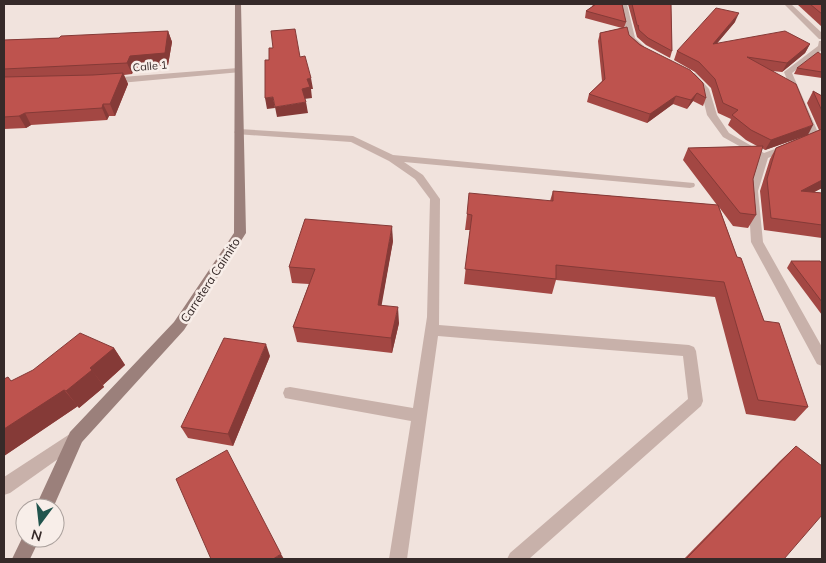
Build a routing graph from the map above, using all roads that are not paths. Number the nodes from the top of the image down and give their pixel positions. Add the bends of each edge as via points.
1 (238, 4) edge
2 (624, 4) edge
3 (787, 4) edge
4 (822, 37) edge
5 (822, 43) edge
6 (650, 53) edge
7 (238, 70) junction
8 (683, 70) edge
9 (98, 82) edge
10 (239, 132) junction
11 (818, 137) edge
12 (764, 156) junction
13 (391, 158) junction
14 (690, 186) dead end
15 (432, 330) junction
16 (822, 360) edge
17 (290, 393) dead end
18 (420, 416) junction
19 (76, 437) junction
20 (4, 487) edge
21 (49, 498) edge
22 (398, 559) edge
23 (516, 559) edge

1 - 7 street, Carretera Caimito
2 - 6 street via 631,39
3 - 4 street
5 - 11 street via 822,47 788,72
7 - 9 street, Calle 1
7 - 10 street, Carretera Caimito
8 - 12 street via 705,89 712,116 726,135
10 - 13 street via 353,139
10 - 19 street, Carretera Caimito via 240,233 180,326
11 - 12 street
12 - 16 street via 753,191 757,242
13 - 14 street
13 - 15 street via 419,177 435,199
15 - 18 street
15 - 23 street via 689,351 696,401
17 - 18 street
18 - 22 street
19 - 20 street
19 - 21 street, Carretera Caimito

